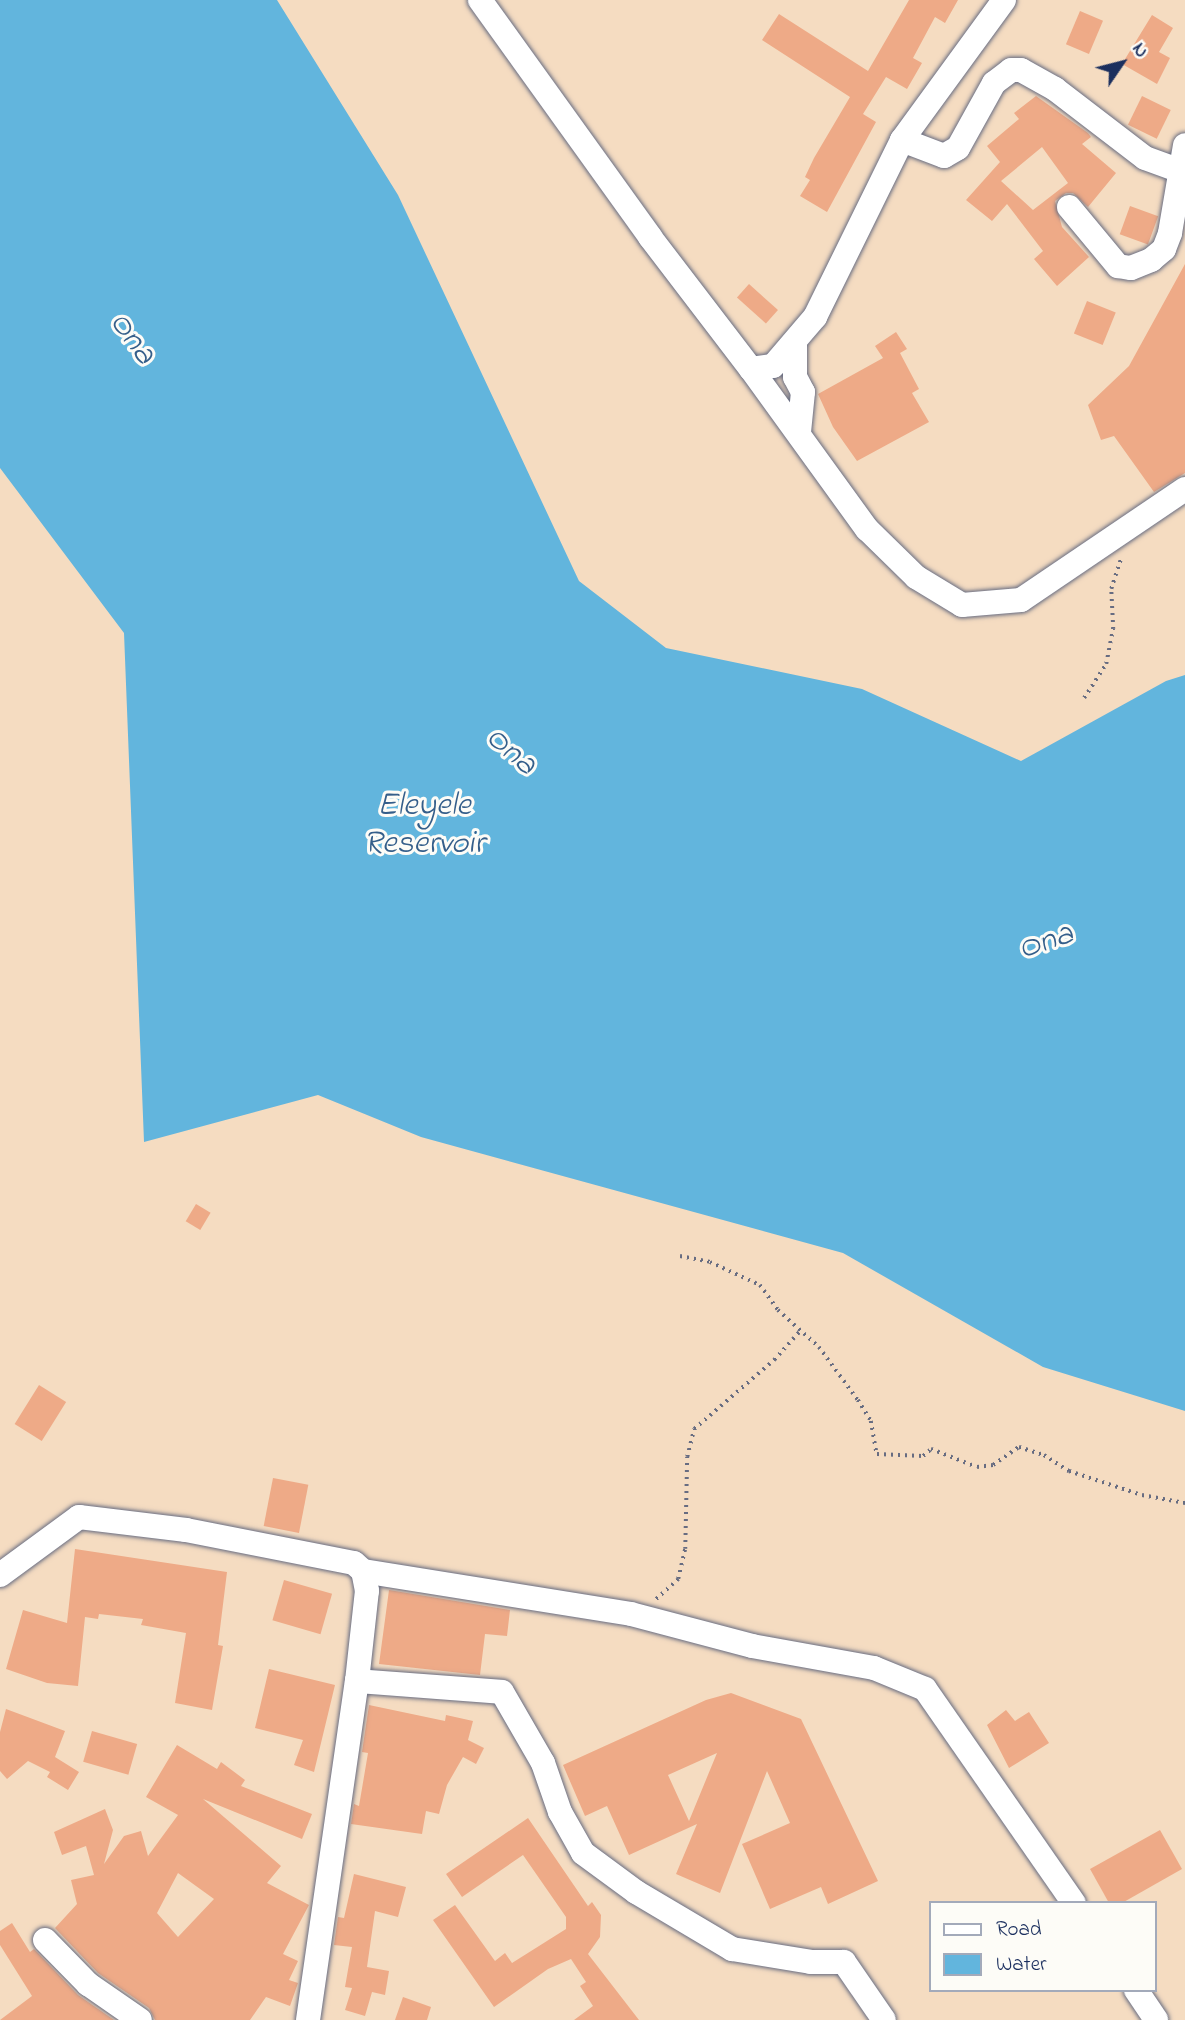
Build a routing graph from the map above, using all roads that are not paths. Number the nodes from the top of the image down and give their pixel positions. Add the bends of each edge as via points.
1 (480, 0) edge
2 (1004, 0) edge
3 (902, 140) junction
4 (1185, 145) edge
5 (1181, 171) junction
6 (1069, 207) dead end
7 (796, 344) junction
8 (751, 369) junction
9 (799, 432) junction
10 (1185, 489) edge
11 (363, 1571) junction
12 (0, 1575) edge
13 (356, 1681) junction
14 (1073, 1901) edge
15 (45, 1940) dead end
16 (1137, 1992) edge
17 (140, 2020) edge
18 (309, 2020) edge
19 (884, 2020) edge
20 (1156, 2020) edge

1 - 8 street
2 - 3 street
3 - 5 street via 944,156 958,148 994,83 1011,70 1021,70 1055,89 1145,158
3 - 7 street via 835,280
4 - 5 street
5 - 6 street via 1164,249 1131,268 1118,266
7 - 8 street via 773,366
7 - 9 street via 795,377 803,393
8 - 9 street
9 - 10 street via 826,477 867,528 916,577 962,605 1021,600
11 - 12 street via 354,1563 199,1532 79,1517
11 - 13 street via 367,1591
11 - 14 street via 631,1614 752,1646 874,1668 925,1689
13 - 18 street
13 - 19 street via 502,1692 543,1763 560,1812 583,1853 636,1892 732,1949 811,1962 844,1962
15 - 17 street via 88,1983
16 - 20 street

